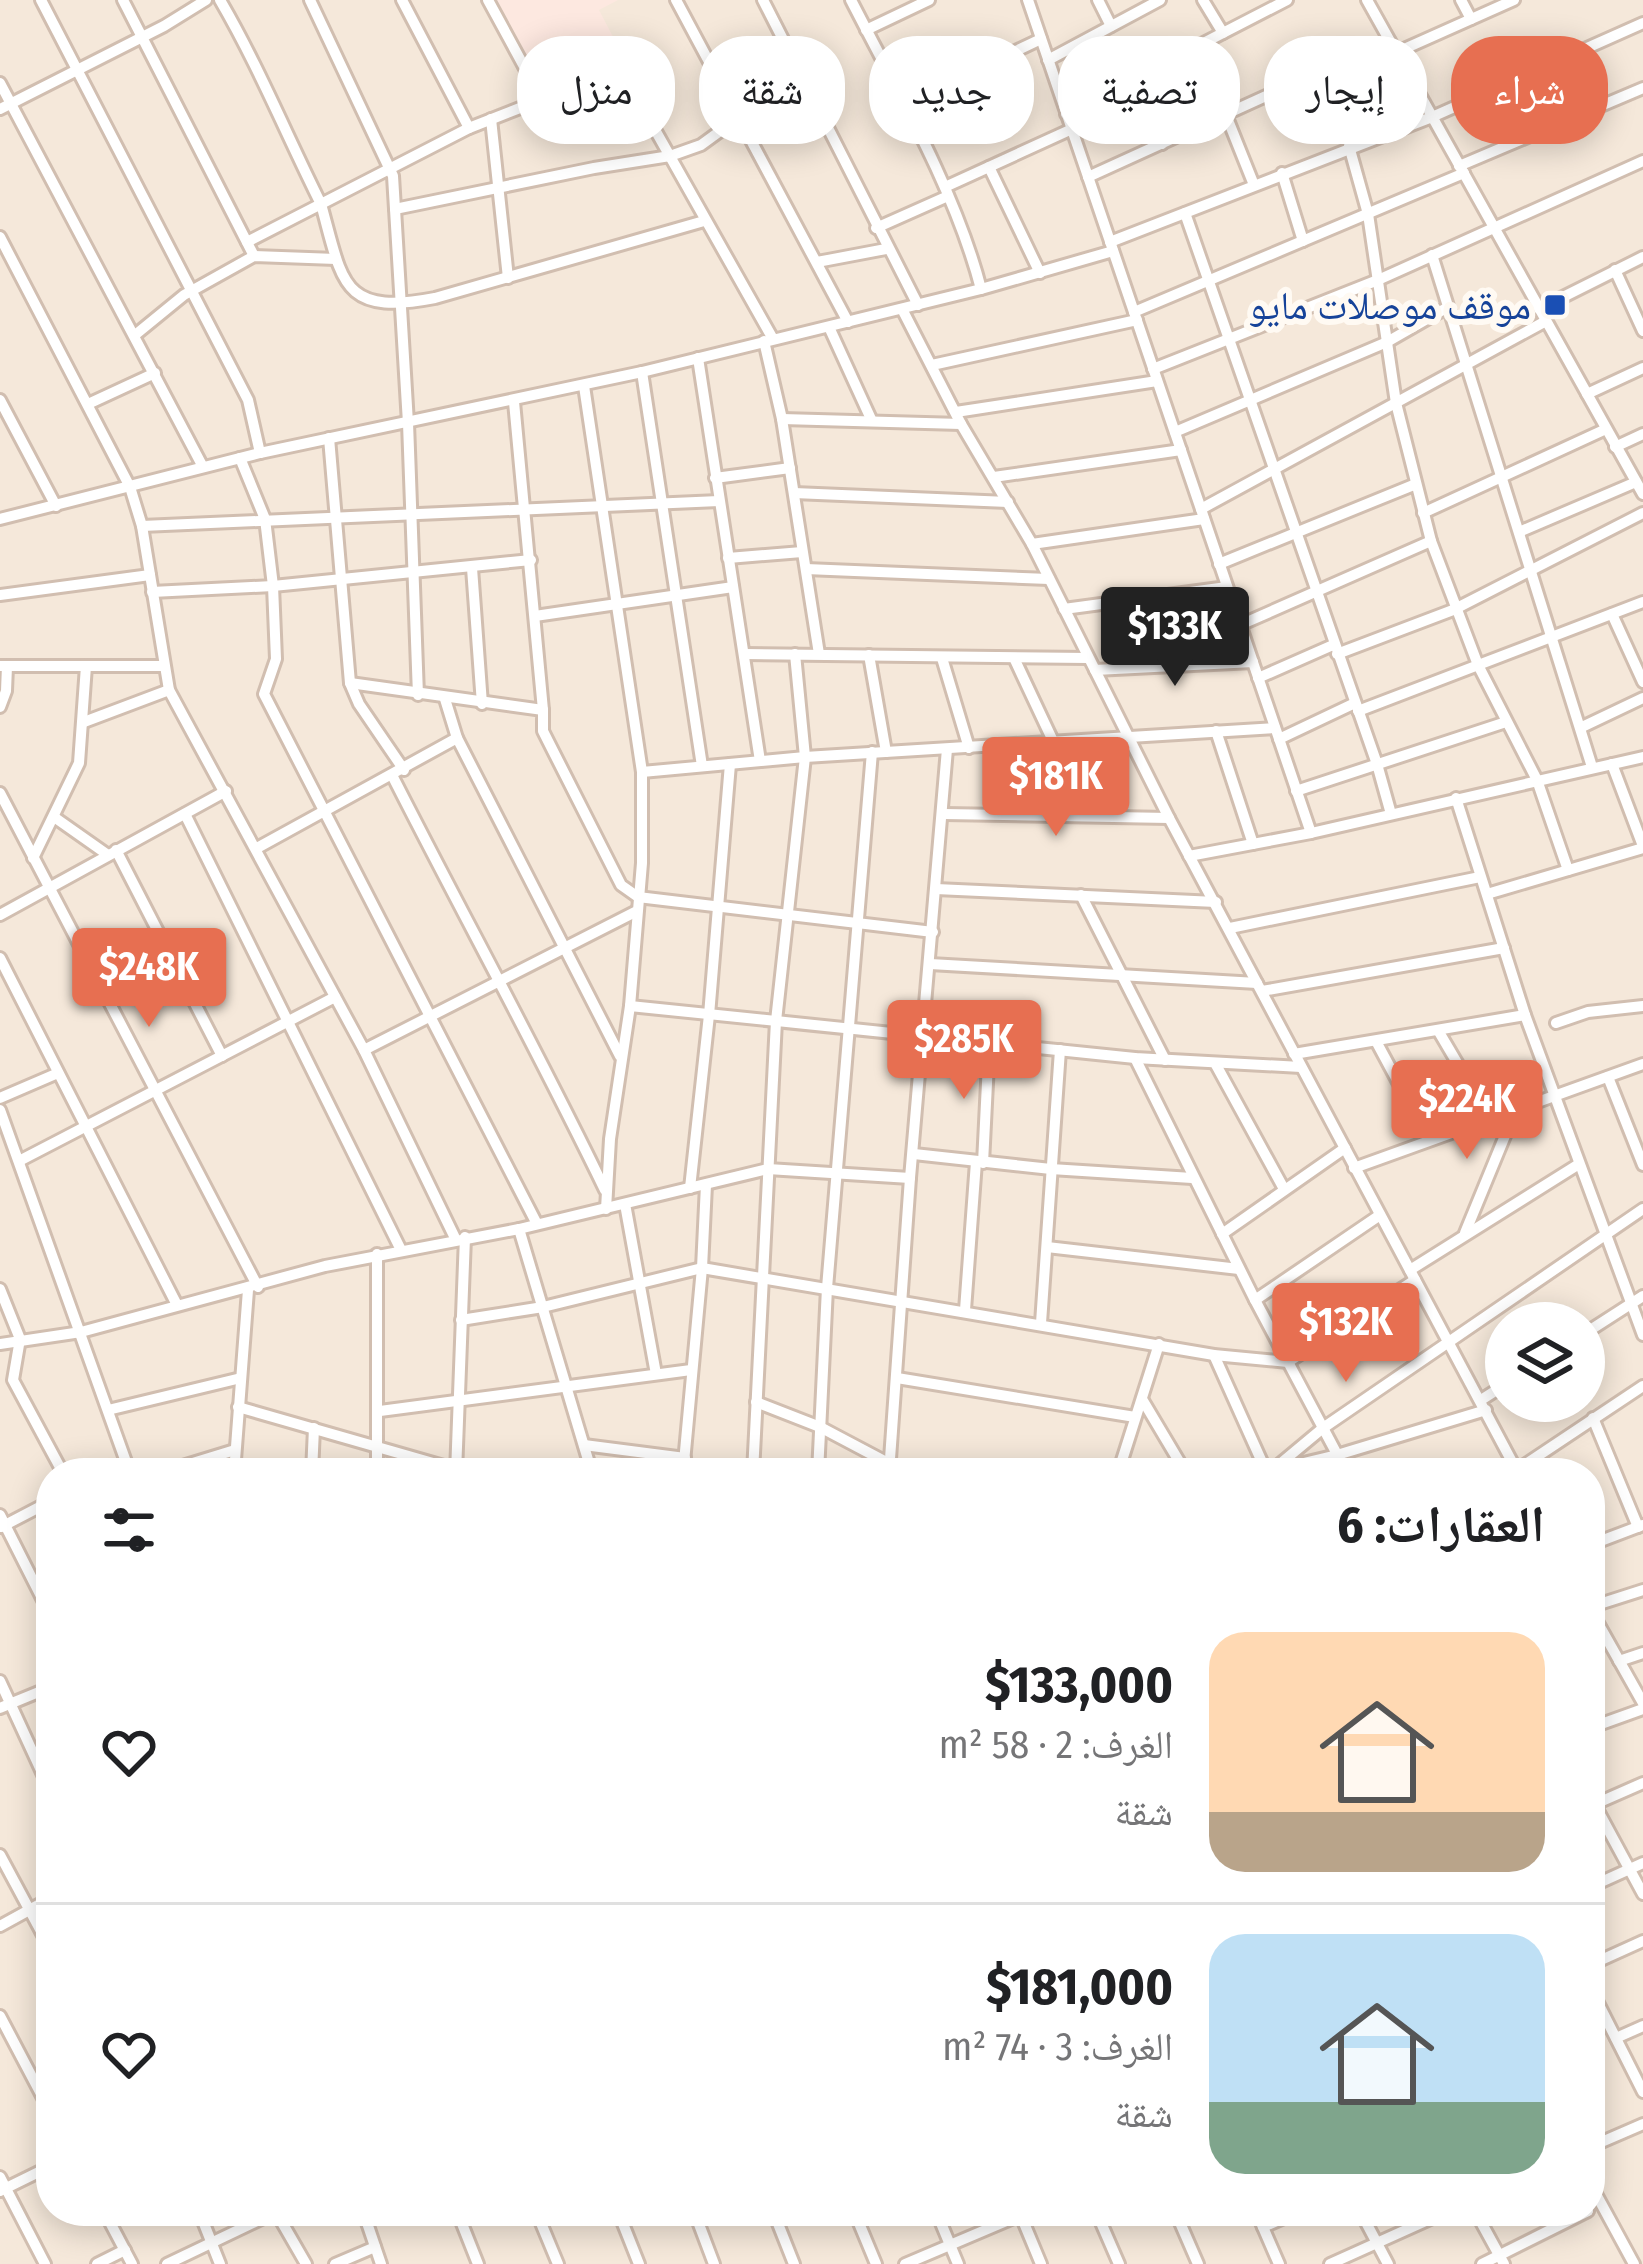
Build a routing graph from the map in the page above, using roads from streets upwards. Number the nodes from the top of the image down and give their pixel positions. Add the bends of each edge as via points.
1 (41, 0) edge
2 (123, 0) edge
3 (206, 0) edge
4 (220, 0) edge
5 (310, 0) edge
6 (402, 0) edge
7 (488, 0) edge
8 (676, 0) edge
9 (851, 0) edge
10 (929, 0) edge
11 (1028, 0) edge
12 (1098, 0) edge
13 (1160, 0) edge
14 (1203, 0) edge
15 (1287, 0) edge
16 (1367, 0) edge
17 (1462, 0) edge
18 (1514, 0) edge
19 (765, 1) edge
20 (1471, 19) junction
21 (1643, 22) edge
22 (1111, 26) junction
23 (866, 30) junction
24 (1223, 33) junction
25 (142, 36) junction
26 (782, 36) edge
27 (869, 36) edge
28 (1217, 36) edge
29 (1387, 36) edge
30 (1041, 39) junction
31 (1427, 39) edge
32 (1034, 42) edge
33 (699, 44) edge
34 (517, 54) edge
35 (1048, 60) junction
36 (78, 69) junction
37 (0, 82) edge
38 (1643, 88) edge
39 (1058, 90) edge
40 (5, 106) edge
41 (517, 107) edge
42 (1427, 108) edge
43 (1432, 117) junction
44 (490, 119) junction
45 (469, 128) junction
46 (1058, 135) edge
47 (663, 144) edge
48 (699, 144) edge
49 (752, 144) edge
50 (836, 144) edge
51 (922, 144) edge
52 (1077, 144) edge
53 (1162, 144) edge
54 (1238, 144) edge
55 (1349, 146) junction
56 (670, 156) junction
57 (1643, 161) edge
58 (390, 167) junction
59 (989, 167) junction
60 (1462, 170) junction
61 (1282, 173) junction
62 (1088, 177) junction
63 (1254, 185) junction
64 (498, 190) junction
65 (946, 192) junction
66 (321, 205) junction
67 (395, 208) junction
68 (1185, 213) junction
69 (1368, 214) junction
70 (704, 221) junction
71 (877, 228) junction
72 (1495, 228) junction
73 (0, 237) edge
74 (247, 242) junction
75 (1303, 242) junction
76 (1112, 246) junction
77 (886, 249) junction
78 (1432, 255) junction
79 (254, 256) junction
80 (1643, 257) edge
81 (336, 259) junction
82 (817, 262) junction
83 (1615, 270) junction
84 (1040, 273) junction
85 (508, 278) junction
86 (1210, 280) junction
87 (1378, 280) junction
88 (981, 290) junction
89 (190, 291) junction
90 (399, 304) junction
91 (918, 305) junction
92 (1448, 308) junction
93 (902, 309) junction
94 (1542, 315) junction
95 (1135, 316) junction
96 (848, 322) junction
97 (829, 327) junction
98 (1643, 331) edge
99 (135, 335) junction
100 (769, 340) junction
101 (1231, 340) junction
102 (1387, 342) junction
103 (698, 358) junction
104 (1465, 363) junction
105 (932, 365) junction
106 (1643, 368) edge
107 (643, 372) junction
108 (154, 373) junction
109 (1155, 375) junction
110 (584, 386) junction
111 (1587, 394) junction
112 (0, 400) edge
113 (514, 402) junction
114 (1252, 402) junction
115 (1396, 403) junction
116 (88, 404) junction
117 (958, 418) junction
118 (782, 419) junction
119 (871, 419) junction
120 (408, 423) junction
121 (1606, 429) junction
122 (1174, 432) junction
123 (1643, 434) edge
124 (329, 438) junction
125 (1616, 447) junction
126 (1181, 450) junction
127 (260, 453) junction
128 (240, 458) junction
129 (203, 467) junction
130 (790, 468) junction
131 (1275, 470) junction
132 (994, 477) junction
133 (715, 478) junction
134 (1502, 479) junction
135 (1636, 482) junction
136 (1416, 484) junction
137 (130, 487) junction
138 (794, 494) junction
139 (1643, 494) edge
140 (719, 501) junction
141 (1009, 502) junction
142 (663, 505) junction
143 (56, 506) junction
144 (603, 507) junction
145 (527, 508) junction
146 (410, 512) junction
147 (1423, 513) junction
148 (1643, 513) edge
149 (1202, 514) junction
150 (338, 515) junction
151 (0, 519) edge
152 (266, 519) junction
153 (142, 526) junction
154 (1519, 532) junction
155 (1296, 533) junction
156 (1431, 541) junction
157 (1033, 544) junction
158 (802, 552) junction
159 (728, 559) junction
160 (531, 560) junction
161 (1220, 565) junction
162 (472, 568) junction
163 (1530, 568) junction
164 (806, 569) junction
165 (412, 573) junction
166 (150, 575) junction
167 (343, 579) junction
168 (1049, 579) junction
169 (273, 586) junction
170 (733, 587) junction
171 (1227, 587) junction
172 (1314, 591) junction
173 (152, 592) junction
174 (0, 595) edge
175 (676, 595) junction
176 (616, 602) junction
177 (1643, 602) edge
178 (1064, 609) junction
179 (1454, 610) junction
180 (1612, 614) junction
181 (535, 616) junction
182 (1240, 626) junction
183 (1552, 638) junction
184 (1335, 649) junction
185 (744, 654) junction
186 (795, 654) junction
187 (819, 654) junction
188 (869, 655) junction
189 (942, 658) junction
190 (1088, 658) junction
191 (1016, 660) junction
192 (1252, 662) junction
193 (1478, 665) junction
194 (3, 666) edge
195 (86, 666) junction
196 (163, 666) junction
197 (1096, 670) junction
198 (1258, 678) junction
199 (1643, 682) edge
200 (350, 683) junction
201 (169, 690) junction
202 (418, 695) junction
203 (1643, 698) edge
204 (445, 699) junction
205 (482, 704) junction
206 (0, 707) edge
207 (1356, 707) junction
208 (543, 710) junction
209 (84, 722) junction
210 (1506, 722) junction
211 (1582, 727) junction
212 (1216, 731) junction
213 (1277, 733) junction
214 (1127, 736) junction
215 (458, 738) junction
216 (1053, 741) junction
217 (969, 748) junction
218 (947, 749) junction
219 (872, 752) junction
220 (886, 752) junction
221 (805, 757) junction
222 (1643, 757) edge
223 (760, 761) junction
224 (730, 764) junction
225 (1377, 764) junction
226 (1612, 764) junction
227 (702, 766) junction
228 (1592, 767) junction
229 (642, 772) junction
230 (398, 774) junction
231 (1537, 780) junction
232 (226, 791) junction
233 (1296, 791) junction
234 (0, 793) edge
235 (1456, 798) junction
236 (326, 812) junction
237 (185, 814) junction
238 (944, 814) junction
239 (1391, 814) junction
240 (54, 817) junction
241 (1169, 818) junction
242 (1311, 832) junction
243 (1253, 844) junction
244 (1643, 847) edge
245 (257, 848) junction
246 (112, 852) junction
247 (1189, 856) junction
248 (33, 858) junction
249 (1568, 870) junction
250 (1480, 877) junction
251 (49, 888) junction
252 (936, 889) junction
253 (1486, 894) junction
254 (1081, 895) junction
255 (638, 897) junction
256 (1216, 902) junction
257 (718, 907) junction
258 (635, 912) junction
259 (788, 913) junction
260 (0, 915) edge
261 (859, 924) junction
262 (1230, 928) junction
263 (933, 932) junction
264 (567, 946) junction
265 (1504, 948) junction
266 (0, 958) edge
267 (930, 964) junction
268 (1124, 978) junction
269 (496, 980) junction
270 (1259, 987) junction
271 (335, 997) junction
272 (630, 1006) junction
273 (1643, 1006) edge
274 (709, 1015) junction
275 (1526, 1015) junction
276 (432, 1016) junction
277 (290, 1021) junction
278 (776, 1021) junction
279 (1556, 1023) dead end
280 (849, 1029) junction
281 (1439, 1032) junction
282 (924, 1037) junction
283 (989, 1043) junction
284 (1378, 1043) junction
285 (364, 1050) junction
286 (1060, 1050) junction
287 (222, 1055) junction
288 (621, 1057) junction
289 (1135, 1058) junction
290 (1165, 1060) junction
291 (1297, 1061) junction
292 (1215, 1063) junction
293 (1643, 1064) edge
294 (58, 1073) junction
295 (1608, 1077) junction
296 (154, 1091) junction
297 (1555, 1095) junction
298 (0, 1098) edge
299 (1516, 1108) junction
300 (0, 1110) edge
301 (1489, 1117) junction
302 (88, 1127) junction
303 (4, 1132) edge
304 (1428, 1138) junction
305 (1345, 1148) junction
306 (914, 1154) junction
307 (21, 1160) junction
308 (980, 1162) junction
309 (1580, 1164) junction
310 (1643, 1165) edge
311 (1354, 1168) junction
312 (768, 1169) junction
313 (1051, 1169) junction
314 (839, 1172) junction
315 (910, 1178) junction
316 (1192, 1178) junction
317 (706, 1185) junction
318 (690, 1188) junction
319 (1284, 1189) junction
320 (605, 1192) junction
321 (625, 1204) junction
322 (606, 1209) junction
323 (1643, 1209) edge
324 (1380, 1215) junction
325 (536, 1224) junction
326 (519, 1228) junction
327 (1222, 1234) junction
328 (1463, 1235) junction
329 (1607, 1235) junction
330 (460, 1238) junction
331 (1047, 1247) junction
332 (401, 1250) junction
333 (377, 1254) junction
334 (702, 1268) junction
335 (1239, 1269) junction
336 (1412, 1275) junction
337 (764, 1276) junction
338 (642, 1282) junction
339 (253, 1288) junction
340 (827, 1288) junction
341 (0, 1289) edge
342 (1643, 1296) edge
343 (1255, 1300) junction
344 (901, 1301) junction
345 (1631, 1304) junction
346 (177, 1305) junction
347 (543, 1307) junction
348 (965, 1310) junction
349 (461, 1320) junction
350 (1605, 1321) edge
351 (1041, 1323) junction
352 (81, 1332) junction
353 (1643, 1335) edge
354 (20, 1339) junction
355 (1449, 1343) junction
356 (0, 1344) edge
357 (1159, 1344) junction
358 (1214, 1355) junction
359 (1288, 1362) junction
360 (691, 1370) junction
361 (656, 1374) junction
362 (241, 1378) junction
363 (897, 1378) junction
364 (1643, 1386) edge
365 (568, 1388) junction
366 (460, 1398) junction
367 (1142, 1399) junction
368 (757, 1402) junction
369 (1484, 1405) junction
370 (238, 1407) junction
371 (108, 1410) junction
372 (1605, 1410) edge
373 (380, 1411) junction
374 (1135, 1417) junction
375 (1587, 1422) edge
376 (1595, 1422) edge
377 (820, 1427) junction
378 (314, 1428) junction
379 (1323, 1428) junction
380 (584, 1445) junction
381 (378, 1446) junction
382 (235, 1450) junction
383 (1336, 1455) junction
384 (55, 1458) edge
385 (124, 1458) edge
386 (209, 1458) edge
387 (235, 1458) edge
388 (313, 1458) edge
389 (378, 1458) edge
390 (416, 1458) edge
391 (460, 1458) edge
392 (588, 1458) edge
393 (685, 1458) joint
394 (754, 1458) edge
395 (819, 1458) edge
396 (873, 1458) edge
397 (891, 1458) edge
398 (1123, 1458) edge
399 (1177, 1458) edge
400 (1262, 1458) edge
401 (1285, 1458) edge
402 (1323, 1458) edge
403 (1338, 1458) edge
404 (1509, 1458) edge
405 (1535, 1458) edge
406 (36, 1508) edge
407 (2, 1523) edge
408 (1641, 1526) edge
409 (1605, 1539) edge
410 (36, 1588) edge
411 (1643, 1590) edge
412 (1605, 1603) edge
413 (1605, 1635) edge
414 (1643, 1653) edge
415 (1619, 1661) junction
416 (0, 1681) edge
417 (36, 1694) edge
418 (6, 1705) edge
419 (1643, 1706) edge
420 (1605, 1722) edge
421 (36, 1765) edge
422 (1643, 1783) edge
423 (1605, 1797) edge
424 (1605, 1826) edge
425 (0, 1855) edge
426 (1643, 1863) edge
427 (1629, 1869) junction
428 (1605, 1881) edge
429 (1643, 1894) edge
430 (36, 1907) edge
431 (30, 1910) junction
432 (36, 1921) edge
433 (0, 1926) edge
434 (1643, 1941) edge
435 (1605, 1958) edge
436 (0, 2016) edge
437 (1605, 2016) edge
438 (1643, 2026) edge
439 (1616, 2038) junction
440 (36, 2085) edge
441 (1643, 2092) edge
442 (1643, 2124) edge
443 (1605, 2140) edge
444 (36, 2172) edge
445 (2, 2185) edge
446 (1605, 2224) edge
447 (112, 2226) edge
448 (203, 2226) edge
449 (244, 2226) edge
450 (285, 2226) edge
451 (369, 2226) edge
452 (463, 2226) edge
453 (542, 2226) edge
454 (624, 2226) edge
455 (700, 2226) edge
456 (779, 2226) edge
457 (860, 2226) edge
458 (942, 2226) edge
459 (993, 2226) edge
460 (1028, 2226) edge
461 (1103, 2226) edge
462 (1182, 2226) edge
463 (1368, 2226) edge
464 (1415, 2226) edge
465 (1483, 2226) edge
466 (1562, 2226) edge
467 (1263, 2227) edge
468 (208, 2242) junction
469 (1377, 2243) junction
470 (950, 2246) junction
471 (375, 2247) junction
472 (125, 2250) junction
473 (1502, 2260) edge
474 (45, 2264) edge
475 (97, 2264) edge
476 (132, 2264) edge
477 (167, 2264) edge
478 (220, 2264) edge
479 (306, 2264) edge
480 (335, 2264) edge
481 (381, 2264) edge
482 (478, 2264) edge
483 (558, 2264) edge
484 (639, 2264) edge
485 (714, 2264) edge
486 (794, 2264) edge
487 (876, 2264) edge
488 (905, 2264) edge
489 (958, 2264) edge
490 (1041, 2264) edge
491 (1119, 2264) edge
492 (1198, 2264) edge
493 (1279, 2264) edge
494 (1330, 2264) edge
495 (1388, 2264) edge
496 (1482, 2264) edge
497 (1634, 2264) edge

1 - 36 street
2 - 25 street
3 - 25 street
4 - 66 street
5 - 58 street
6 - 45 street
7 - 34 street
8 - 33 street
9 - 23 street
10 - 23 street
11 - 30 street
12 - 22 street
13 - 22 street
14 - 24 street
15 - 24 street
16 - 29 street
17 - 20 street
18 - 20 street
19 - 26 street
20 - 31 street
21 - 43 street
22 - 35 street
23 - 27 street
24 - 28 street
25 - 36 street
25 - 74 street
30 - 32 street
30 - 35 street
35 - 39 street
36 - 40 street
36 - 89 street
37 - 40 street
38 - 60 street
40 - 99 street
41 - 44 street
42 - 43 street
43 - 55 street
43 - 60 street
44 - 45 street
44 - 64 street
45 - 58 street
46 - 59 street
47 - 56 street
48 - 56 street
49 - 82 street
50 - 71 street
51 - 65 street
52 - 62 street
53 - 62 street
54 - 63 street
55 - 61 street
55 - 69 street
56 - 64 street
56 - 70 street
57 - 72 street
58 - 66 street
58 - 67 street
59 - 65 street
59 - 84 street
60 - 69 street
60 - 72 street
61 - 63 street
61 - 75 street
62 - 76 street
63 - 68 street
64 - 67 street
64 - 85 street
65 - 71 street
65 - 88 street
66 - 74 street
66 - 81 street
67 - 90 street
68 - 76 street
68 - 86 street
69 - 75 street
69 - 87 street
70 - 85 street
70 - 100 street
71 - 77 street
72 - 78 street
72 - 94 street
73 - 116 street
74 - 79 street
75 - 86 street
76 - 84 street
76 - 95 street
77 - 82 street
77 - 91 street
78 - 87 street
78 - 92 street
79 - 81 street
79 - 89 street
80 - 83 street
81 - 90 street via 360,298
82 - 96 street
83 - 94 street
83 - 98 street
84 - 88 street
85 - 90 street
86 - 95 street
86 - 101 street
87 - 101 street
87 - 102 street
88 - 91 street
89 - 99 street
89 - 127 street via 248,400
90 - 120 street
91 - 93 street
92 - 102 street
92 - 104 street
93 - 96 street
93 - 105 street
94 - 104 street
94 - 111 street
95 - 105 street
95 - 109 street
96 - 97 street
97 - 100 street
97 - 119 street
99 - 108 street
100 - 103 street
100 - 118 street
101 - 109 street
101 - 114 street
102 - 114 street
102 - 115 street
103 - 107 street
103 - 133 street
104 - 115 street
104 - 134 street
105 - 117 street
106 - 111 street
107 - 110 street
107 - 142 street
108 - 116 street
108 - 129 street
109 - 117 street
109 - 122 street
110 - 113 street
110 - 144 street
111 - 121 street
112 - 143 street
113 - 120 street
113 - 145 street
114 - 122 street
114 - 131 street
115 - 131 street
115 - 136 street
116 - 137 street
117 - 119 street
117 - 132 street
118 - 119 street
118 - 130 street
120 - 124 street
120 - 146 street
121 - 125 street
121 - 134 street
122 - 126 street
123 - 125 street
124 - 127 street
124 - 150 street
125 - 135 street
126 - 132 street
126 - 149 street
127 - 128 street
128 - 129 street
128 - 152 street
129 - 137 street
130 - 133 street
130 - 138 street
131 - 149 street
131 - 155 street
132 - 141 street
133 - 140 street
134 - 147 street
134 - 154 street
135 - 139 street
135 - 154 street
136 - 147 street
136 - 155 street
137 - 143 street
137 - 153 street
138 - 141 street
138 - 158 street
140 - 142 street
140 - 159 street
141 - 157 street
142 - 144 street
142 - 175 street
143 - 151 street
144 - 145 street
144 - 176 street
145 - 146 street
145 - 160 street
146 - 150 street
146 - 165 street
147 - 156 street
148 - 163 street
149 - 157 street
149 - 161 street
150 - 152 street
150 - 167 street
152 - 153 street
152 - 169 street
153 - 166 street
154 - 163 street
155 - 161 street
155 - 172 street
156 - 172 street
156 - 179 street
157 - 168 street
158 - 159 street
158 - 164 street
159 - 170 street
160 - 162 street
160 - 181 street
161 - 171 street
162 - 165 street
162 - 205 street
163 - 179 street
163 - 183 street
164 - 168 street
164 - 187 street
165 - 167 street
165 - 202 street
166 - 173 street
166 - 174 street
167 - 169 street
167 - 200 street
168 - 178 street
169 - 173 street
169 - 236 street via 276,659 264,694
170 - 175 street
170 - 185 street
171 - 178 street
171 - 182 street
172 - 182 street
172 - 184 street
173 - 196 street
175 - 176 street
175 - 227 street
176 - 181 street
176 - 229 street
177 - 180 street
178 - 190 street
179 - 184 street
179 - 193 street
180 - 183 street
180 - 199 street
181 - 208 street
182 - 192 street
183 - 193 street
183 - 211 street
184 - 198 street
184 - 207 street
185 - 186 street
185 - 223 street
186 - 187 street
186 - 221 street
187 - 188 street
188 - 189 street
188 - 220 street
189 - 191 street
189 - 217 street
190 - 191 street
190 - 197 street
191 - 216 street
192 - 197 street
192 - 198 street
193 - 207 street
193 - 210 street
194 - 195 street
194 - 206 street
195 - 196 street
195 - 209 street
196 - 201 street
197 - 214 street
198 - 213 street
200 - 202 street
200 - 230 street
201 - 209 street
201 - 232 street
202 - 204 street
203 - 211 street
204 - 205 street
204 - 215 street
205 - 208 street
207 - 213 street
207 - 225 street
208 - 255 street via 548,741 622,885
209 - 240 street via 79,764
210 - 225 street
210 - 231 street
211 - 228 street
212 - 213 street
212 - 214 street
212 - 243 street
213 - 233 street
214 - 216 street
214 - 241 street
215 - 230 street
215 - 264 street
216 - 217 street
217 - 218 street
218 - 220 street
218 - 238 street
219 - 220 street
219 - 221 street
219 - 261 street
221 - 223 street
221 - 259 street
222 - 226 street
223 - 224 street
224 - 227 street
224 - 257 street
225 - 233 street
225 - 239 street
226 - 228 street
226 - 244 street
227 - 229 street
228 - 231 street
229 - 255 street
230 - 236 street
230 - 269 street
231 - 235 street
231 - 249 street
232 - 237 street
232 - 245 street
233 - 242 street
234 - 248 street
235 - 239 street
235 - 250 street
236 - 245 street
236 - 276 street
237 - 246 street
237 - 277 street
238 - 241 street
238 - 252 street
239 - 242 street
240 - 246 street
240 - 248 street
241 - 247 street
242 - 243 street
243 - 247 street
244 - 249 street
245 - 271 street
246 - 251 street
246 - 287 street
247 - 256 street
248 - 251 street
249 - 253 street
250 - 253 street
250 - 262 street
251 - 260 street
251 - 296 street
252 - 254 street
252 - 263 street
253 - 265 street
254 - 256 street
254 - 268 street
255 - 257 street
255 - 258 street
256 - 262 street
257 - 259 street
257 - 274 street
258 - 264 street
258 - 272 street
259 - 261 street
259 - 278 street
261 - 263 street
261 - 280 street
262 - 270 street
263 - 267 street
264 - 269 street
264 - 288 street
265 - 270 street
265 - 275 street
266 - 294 street
267 - 268 street
267 - 282 street
268 - 270 street
268 - 290 street
269 - 276 street
269 - 320 street
270 - 291 street
271 - 277 street
271 - 285 street
272 - 274 street
272 - 288 street
273 - 279 street
274 - 278 street
274 - 318 street
275 - 281 street
275 - 297 street
276 - 285 street
276 - 325 street
277 - 287 street
277 - 332 street
278 - 280 street
278 - 312 street
280 - 282 street
280 - 314 street
281 - 284 street
281 - 301 street
282 - 283 street
282 - 306 street
283 - 286 street
283 - 308 street
284 - 291 street
284 - 304 street
285 - 330 street
286 - 289 street
286 - 313 street
287 - 296 street
288 - 320 street
289 - 290 street
289 - 316 street
290 - 292 street
291 - 292 street
291 - 305 street
292 - 319 street
293 - 295 street
294 - 298 street
294 - 302 street
295 - 297 street
295 - 310 street
296 - 302 street
296 - 339 street
297 - 299 street
297 - 309 street
299 - 301 street
299 - 328 street
300 - 303 street
301 - 304 street
302 - 307 street
302 - 346 street
303 - 307 street
304 - 311 street
305 - 311 street
305 - 319 street
306 - 308 street
306 - 315 street
307 - 352 street
308 - 313 street
308 - 348 street
309 - 328 street
309 - 329 street
311 - 324 street
312 - 314 street
312 - 317 street
312 - 337 street
313 - 316 street
313 - 331 street
314 - 315 street
314 - 340 street
315 - 344 street
316 - 327 street
317 - 318 street
317 - 334 street
318 - 321 street
319 - 327 street
320 - 322 street
321 - 322 street
321 - 338 street
322 - 325 street
323 - 329 street
324 - 336 street
324 - 343 street
325 - 326 street
326 - 330 street
326 - 347 street
327 - 335 street
328 - 336 street
329 - 345 street
329 - 355 street
330 - 332 street
330 - 349 street
331 - 335 street
331 - 351 street
332 - 333 street
333 - 339 street
333 - 373 street
334 - 337 street
334 - 338 street
334 - 360 street
335 - 343 street
336 - 355 street
336 - 359 street
337 - 340 street
337 - 368 street
338 - 347 street
338 - 361 street
339 - 346 street
339 - 362 street
340 - 344 street
340 - 377 street
341 - 354 street
342 - 345 street
343 - 359 street
344 - 348 street
344 - 363 street
345 - 350 street
345 - 353 street
346 - 352 street
347 - 349 street
347 - 365 street
348 - 351 street
349 - 366 street
351 - 357 street
352 - 354 street
352 - 371 street
354 - 356 street
354 - 384 street via 13,1380
355 - 369 street
355 - 379 street
357 - 358 street
357 - 367 street
358 - 359 street
358 - 400 street
359 - 379 street
360 - 361 street
360 - 393 street
361 - 365 street
362 - 370 street
362 - 371 street
363 - 374 street
363 - 397 street
364 - 372 street
365 - 366 street
365 - 380 street
366 - 373 street
366 - 391 street
367 - 374 street
367 - 399 street
368 - 377 street
368 - 394 street
369 - 383 street
369 - 404 street
370 - 378 street
370 - 382 street
371 - 385 street
373 - 381 street
374 - 398 street
375 - 405 street
376 - 408 street
377 - 395 street
377 - 396 street
378 - 381 street
378 - 388 street
379 - 383 street
379 - 401 street
380 - 392 street
380 - 393 street
381 - 389 street
381 - 390 street
382 - 386 street
382 - 387 street
383 - 402 street
383 - 403 street
406 - 407 street
407 - 410 street
408 - 409 street
411 - 412 street
413 - 415 street
414 - 415 street
415 - 419 street
416 - 418 street
417 - 418 street
418 - 421 street
419 - 420 street
422 - 423 street
424 - 427 street
425 - 431 street
426 - 427 street
427 - 428 street
427 - 429 street
430 - 431 street
431 - 432 street
431 - 433 street
434 - 435 street
436 - 440 street
437 - 439 street
438 - 439 street
439 - 441 street
442 - 443 street
444 - 445 street
445 - 474 street
446 - 497 street
447 - 472 street
448 - 468 street
449 - 468 street
450 - 479 street
451 - 471 street
452 - 482 street
453 - 483 street
454 - 484 street
455 - 485 street
456 - 486 street
457 - 487 street
458 - 470 street
459 - 470 street
460 - 490 street
461 - 491 street
462 - 492 street
463 - 469 street
464 - 469 street
465 - 473 street
466 - 473 street
467 - 493 street
468 - 477 street
468 - 478 street
469 - 494 street
469 - 495 street
470 - 488 street
470 - 489 street
471 - 480 street
471 - 481 street
472 - 475 street
472 - 476 street
473 - 496 street

